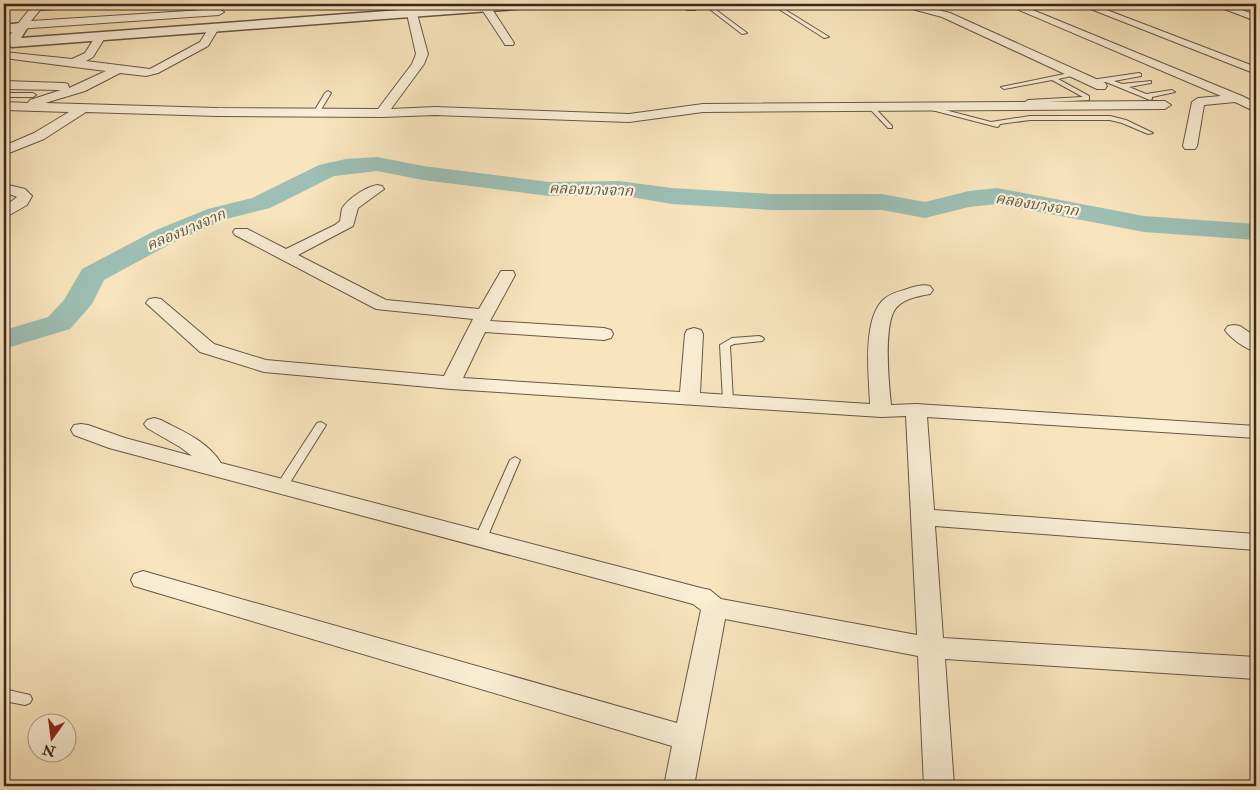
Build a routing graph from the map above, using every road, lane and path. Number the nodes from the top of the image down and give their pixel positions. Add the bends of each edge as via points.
1 (92, 4) edge
2 (528, 4) edge
3 (705, 4) edge
4 (772, 4) edge
5 (863, 4) edge
6 (904, 4) edge
7 (1010, 4) edge
8 (1083, 4) edge
9 (1216, 4) edge
10 (38, 5) edge
11 (848, 5) dead end
12 (486, 8) junction
13 (218, 12) dead end
14 (412, 14) junction
15 (1256, 18) edge
16 (22, 26) junction
17 (214, 28) junction
18 (4, 29) edge
19 (744, 33) dead end
20 (101, 36) junction
21 (826, 37) dead end
22 (509, 44) dead end
23 (6, 50) edge
24 (74, 63) junction
25 (118, 69) junction
26 (1256, 71) edge
27 (1074, 74) junction
28 (1139, 75) dead end
29 (1052, 78) junction
30 (1149, 82) dead end
31 (1100, 83) junction
32 (4, 85) edge
33 (1004, 86) dead end
34 (1122, 86) junction
35 (81, 88) junction
36 (1172, 92) dead end
37 (328, 93) dead end
38 (4, 95) edge
39 (33, 96) dead end
40 (1256, 96) edge
41 (1238, 98) junction
42 (1028, 102) dead end
43 (1164, 105) dead end
44 (4, 106) edge
45 (921, 106) junction
46 (20, 107) junction
47 (871, 107) junction
48 (1256, 108) edge
49 (82, 109) junction
50 (316, 113) junction
51 (382, 113) junction
52 (992, 123) junction
53 (890, 128) dead end
54 (1010, 128) dead end
55 (1150, 133) dead end
56 (1190, 146) dead end
57 (4, 150) edge
58 (4, 188) edge
59 (376, 189) dead end
60 (4, 213) edge
61 (241, 232) dead end
62 (286, 255) junction
63 (507, 275) dead end
64 (924, 290) dead end
65 (155, 303) dead end
66 (481, 321) junction
67 (1234, 330) dead end
68 (604, 334) dead end
69 (694, 334) dead end
70 (759, 339) dead end
71 (1256, 346) edge
72 (451, 383) junction
73 (690, 398) junction
74 (728, 401) junction
75 (916, 410) junction
76 (881, 411) junction
77 (154, 424) dead end
78 (321, 425) dead end
79 (81, 430) dead end
80 (1256, 432) edge
81 (515, 460) dead end
82 (213, 468) junction
83 (282, 486) junction
84 (923, 516) junction
85 (481, 538) junction
86 (1256, 542) edge
87 (143, 580) dead end
88 (714, 607) junction
89 (931, 648) junction
90 (1256, 668) edge
91 (4, 695) edge
92 (25, 699) dead end
93 (688, 739) junction
94 (679, 786) edge
95 (940, 786) edge

1 - 10 street
2 - 12 street
3 - 19 lane
4 - 21 lane
5 - 11 lane
6 - 27 street via 946,15
7 - 41 street
8 - 26 street
9 - 15 street
10 - 16 street
12 - 14 street
12 - 22 street
13 - 16 street
14 - 17 street
14 - 51 street via 422,54
16 - 18 street
16 - 23 street
17 - 20 street
17 - 25 street via 204,44 150,72
20 - 23 street
20 - 24 street via 89,55
23 - 24 street
24 - 25 street
25 - 35 street
27 - 29 lane
27 - 31 street
28 - 31 lane
29 - 33 lane
29 - 42 lane via 1087,99
30 - 34 lane
31 - 34 lane
32 - 35 street
34 - 36 lane via 1148,97
35 - 46 street
37 - 50 lane
38 - 39 lane
40 - 41 street
41 - 48 street
41 - 56 street via 1198,102
43 - 45 street
44 - 46 street
45 - 47 street
45 - 52 lane
46 - 49 street
47 - 51 street via 703,108 629,118 435,111
47 - 53 lane
49 - 50 street
49 - 57 street via 39,136
50 - 51 street
52 - 54 lane
52 - 55 lane via 1030,118 1110,118
58 - 60 street via 25,196 22,202
59 - 62 street via 353,205 348,223
61 - 62 street
62 - 66 street via 382,305
63 - 66 street
64 - 76 street via 900,298 883,312 879,344
65 - 72 street via 207,348 264,366
66 - 68 street
66 - 72 street
67 - 71 street
69 - 73 street
70 - 74 lane via 725,344
72 - 73 street
73 - 74 street
74 - 76 street
75 - 76 street
75 - 80 street
75 - 84 street
77 - 82 street via 200,450
78 - 83 lane
79 - 82 street via 117,443
81 - 85 lane
82 - 83 street
83 - 85 street
84 - 86 street
84 - 89 street
85 - 88 street via 675,589 701,597
87 - 93 street
88 - 89 street
88 - 93 street
89 - 90 street
89 - 95 street
91 - 92 lane
93 - 94 street

